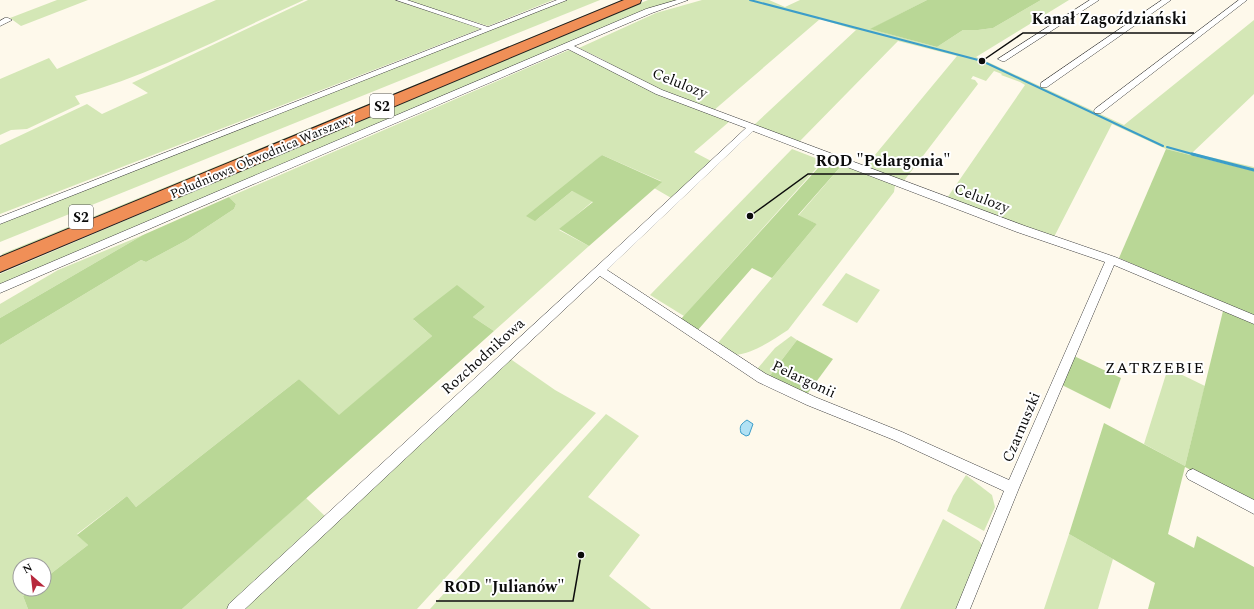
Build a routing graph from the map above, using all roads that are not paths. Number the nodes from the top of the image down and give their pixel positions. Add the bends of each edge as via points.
1 (400, 0) edge
2 (563, 0) edge
3 (613, 0) edge
4 (635, 0) edge
5 (684, 0) edge
6 (1095, 0) edge
7 (1167, 0) edge
8 (1243, 0) edge
9 (8, 20) dead end
10 (0, 24) edge
11 (488, 29) junction
12 (569, 46) junction
13 (1002, 60) dead end
14 (1044, 85) dead end
15 (1098, 111) dead end
16 (752, 127) junction
17 (0, 221) edge
18 (0, 251) edge
19 (1111, 260) junction
20 (0, 265) edge
21 (599, 270) junction
22 (0, 290) edge
23 (1254, 320) edge
24 (1193, 475) dead end
25 (1012, 488) junction
26 (1254, 507) edge
27 (234, 609) edge
28 (963, 609) edge

1 - 11 street
2 - 11 street
3 - 18 highway, Południowa Obwodnica Warszawy / S2
4 - 20 highway, Południowa Obwodnica Warszawy / S2
5 - 12 street via 649,11
6 - 13 street
7 - 14 street
8 - 15 street
9 - 10 street
11 - 17 street
12 - 16 street, Celulozy via 659,92
12 - 22 street
16 - 19 street, Celulozy via 1021,229
16 - 21 street, Rozchodnikowa
19 - 23 street, Celulozy
19 - 25 street, Czarnuszki
21 - 25 street, Pelargonii via 762,378 811,402 898,436
21 - 27 street, Rozchodnikowa
24 - 26 street
25 - 28 street, Czarnuszki

